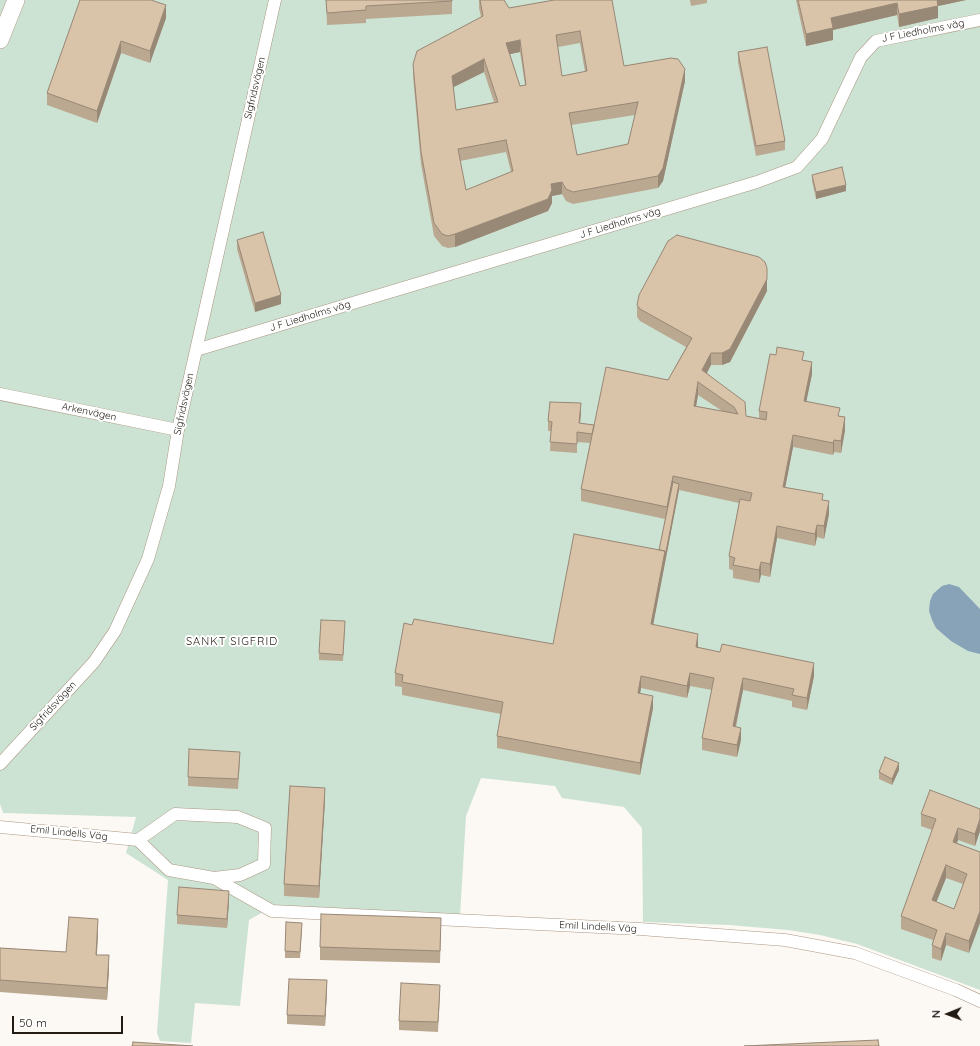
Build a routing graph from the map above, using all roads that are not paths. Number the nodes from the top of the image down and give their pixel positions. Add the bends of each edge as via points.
1 (16, 0) edge
2 (275, 0) edge
3 (980, 20) edge
4 (0, 40) edge
5 (196, 350) junction
6 (0, 394) edge
7 (178, 430) junction
8 (0, 764) edge
9 (0, 827) edge
10 (138, 840) junction
11 (214, 878) junction
12 (980, 1001) edge

1 - 4 street
2 - 5 street, Sigfridsvägen
3 - 5 street, J F Liedholms väg via 876,41 861,57 822,139 797,167 757,182
5 - 7 street, Sigfridsvägen
6 - 7 street, Arkenvägen
7 - 8 street, Sigfridsvägen via 169,486 148,559 115,631 94,662
9 - 10 street, Emil Lindells Väg
10 - 11 street, Emil Lindells Väg via 169,870
10 - 11 street, Emil Lindells Väg via 175,814 238,817 265,828 264,864 240,875
11 - 12 street, Emil Lindells Väg via 272,911 640,929 778,939 817,945 855,953

